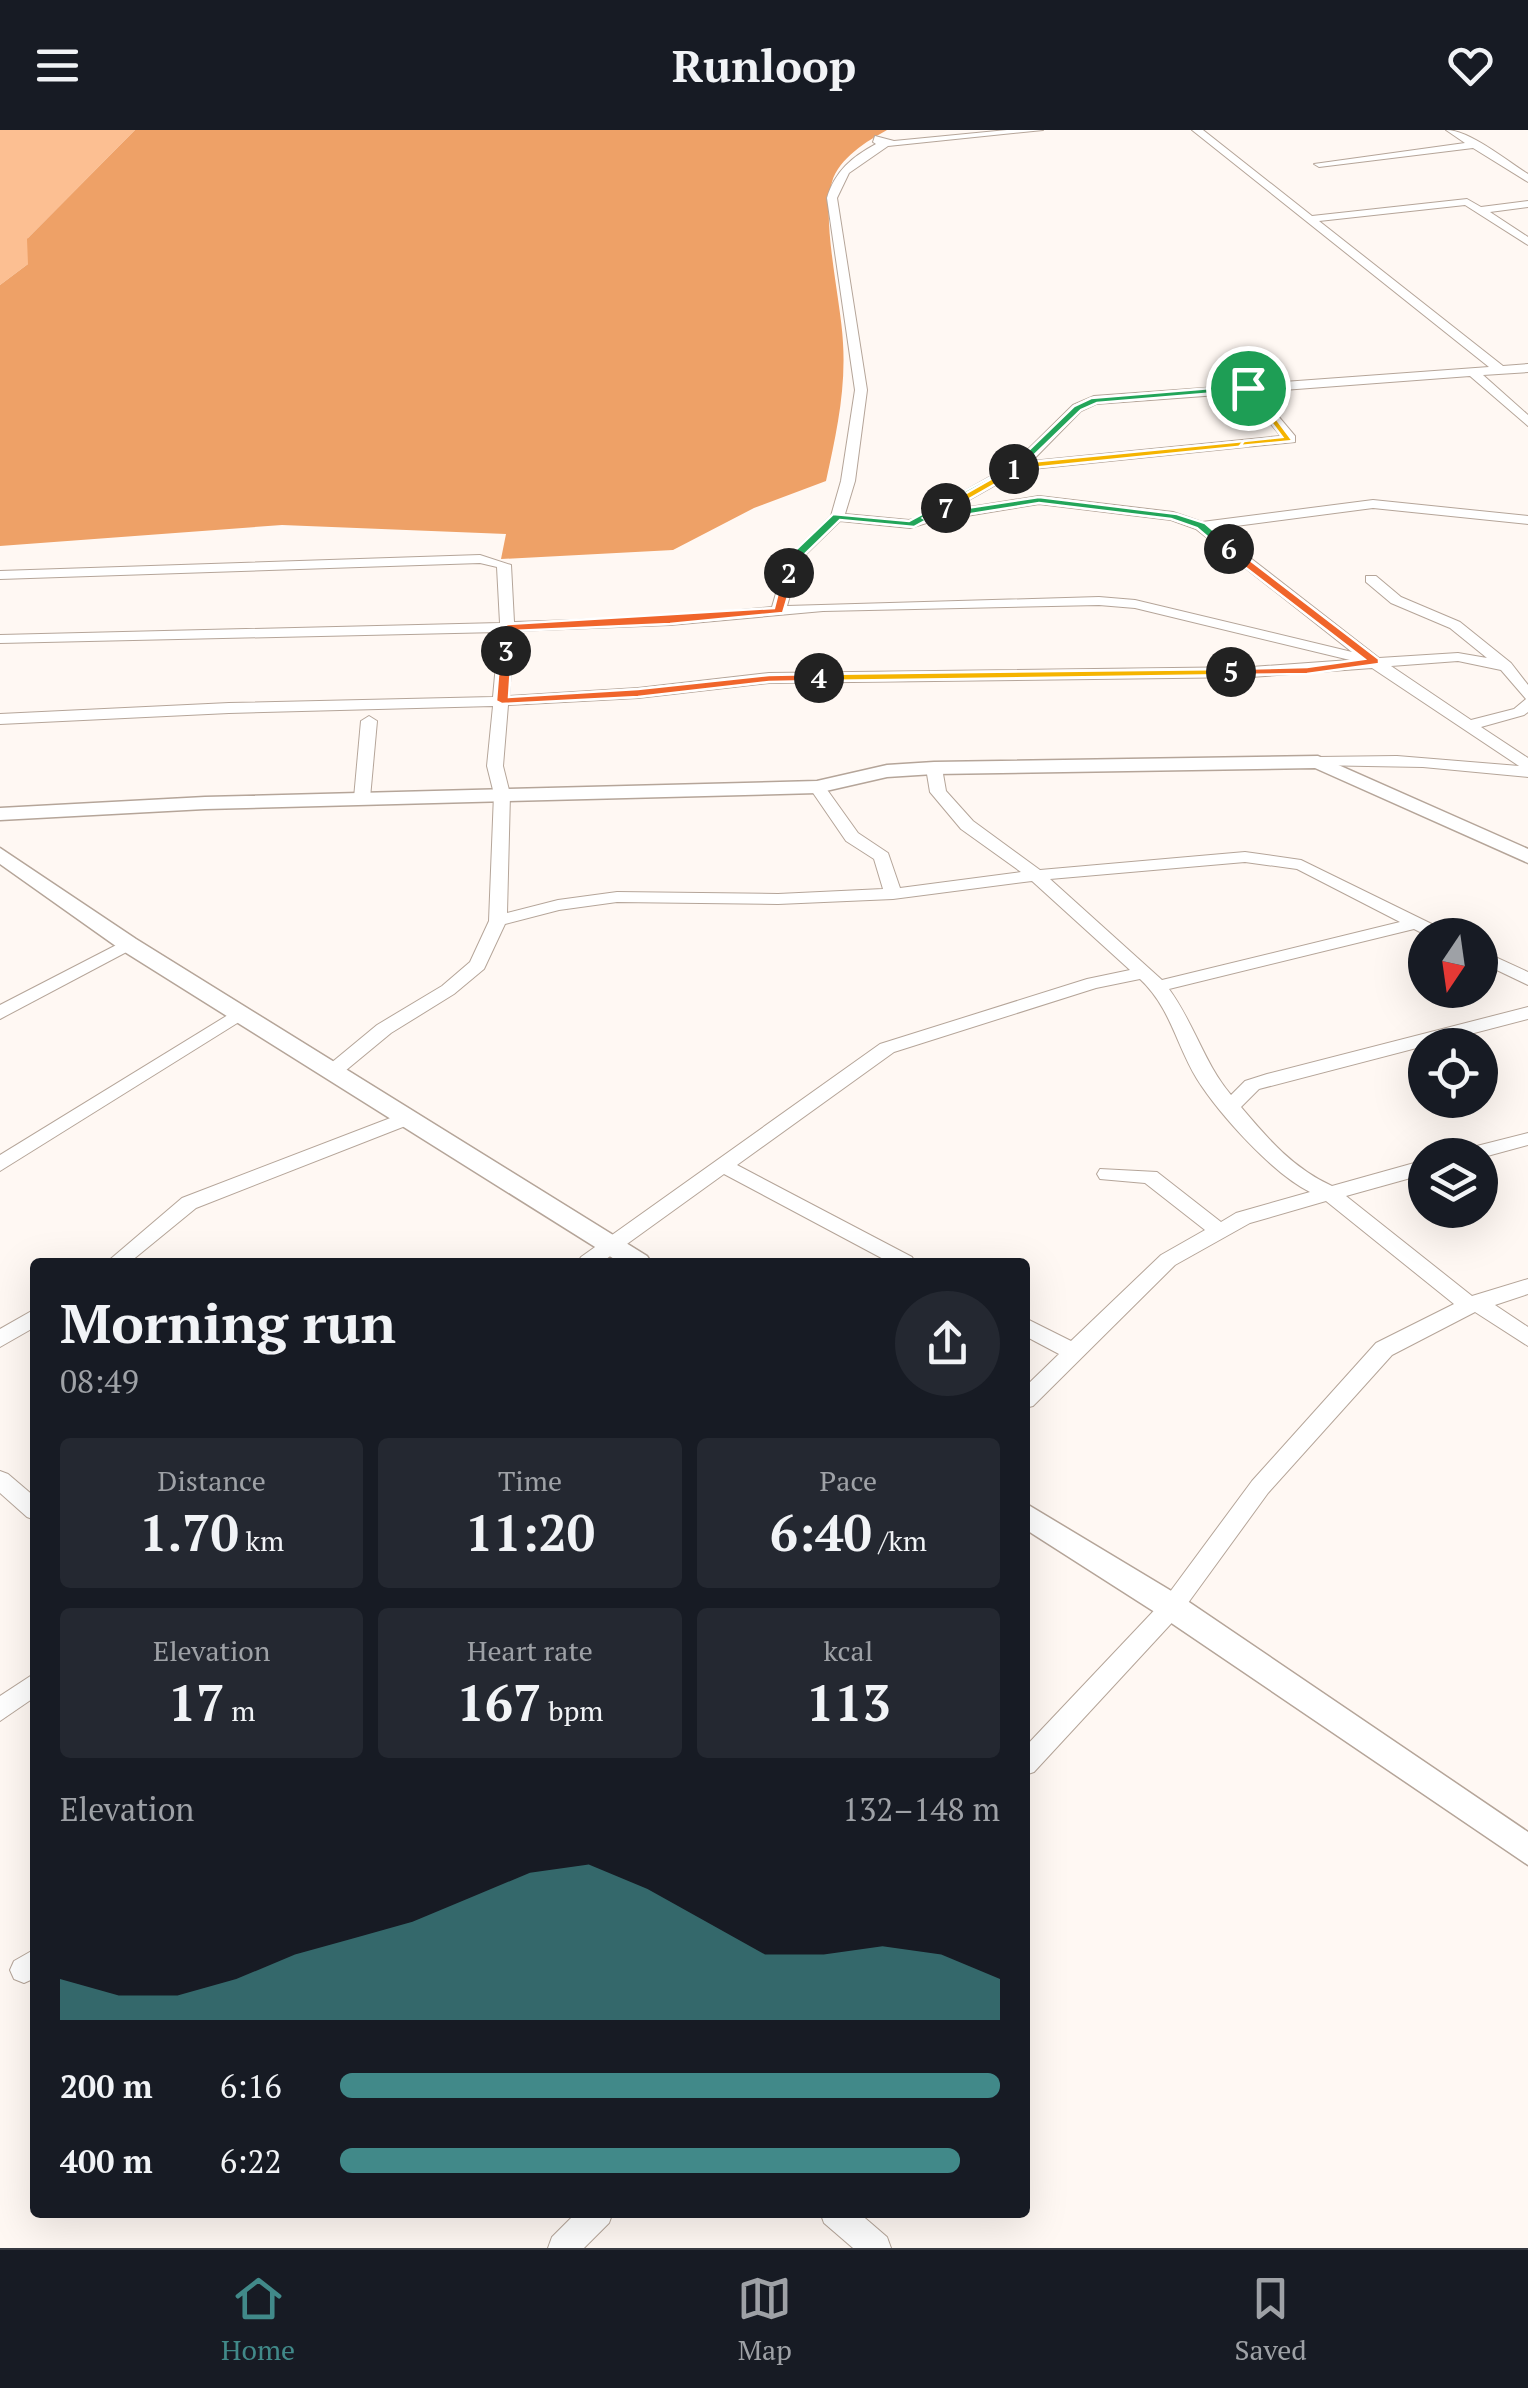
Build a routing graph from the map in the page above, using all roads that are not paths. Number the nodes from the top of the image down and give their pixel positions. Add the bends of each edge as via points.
1 (1038, 130) edge
2 (1197, 130) edge
3 (1456, 130) edge
4 (887, 137) edge
5 (1476, 146) junction
6 (1319, 164) dead end
7 (1528, 179) edge
8 (1528, 204) edge
9 (1481, 210) junction
10 (1311, 219) junction
11 (1528, 242) edge
12 (1528, 368) edge
13 (1501, 371) junction
14 (1475, 374) junction
15 (1248, 388) junction
16 (1528, 422) edge
17 (1019, 466) junction
18 (837, 517) junction
19 (928, 518) junction
20 (1528, 520) edge
21 (1201, 526) junction
22 (0, 575) edge
23 (1370, 580) dead end
24 (778, 611) junction
25 (508, 627) junction
26 (0, 639) edge
27 (1374, 662) junction
28 (1506, 666) junction
29 (1528, 694) edge
30 (502, 701) junction
31 (1528, 703) edge
32 (0, 719) edge
33 (369, 721) dead end
34 (1467, 726) junction
35 (1318, 762) junction
36 (934, 768) junction
37 (1528, 768) edge
38 (817, 787) junction
39 (502, 794) junction
40 (362, 798) junction
41 (0, 814) edge
42 (0, 854) edge
43 (1528, 857) edge
44 (1036, 875) junction
45 (893, 894) junction
46 (1408, 918) edge
47 (498, 921) junction
48 (1408, 924) edge
49 (128, 944) junction
50 (1498, 964) edge
51 (1528, 979) edge
52 (1152, 980) junction
53 (0, 1013) edge
54 (241, 1013) junction
55 (1528, 1014) edge
56 (332, 1072) junction
57 (1230, 1107) junction
58 (406, 1118) junction
59 (1528, 1139) edge
60 (1498, 1147) edge
61 (0, 1164) edge
62 (722, 1165) junction
63 (1408, 1172) edge
64 (1108, 1174) dead end
65 (1329, 1194) junction
66 (1219, 1232) junction
67 (612, 1244) junction
68 (122, 1258) edge
69 (593, 1258) edge
70 (632, 1258) edge
71 (897, 1258) edge
72 (1528, 1286) edge
73 (1473, 1303) junction
74 (30, 1320) edge
75 (1030, 1329) edge
76 (1528, 1338) edge
77 (0, 1340) edge
78 (1074, 1352) junction
79 (1030, 1395) edge
80 (0, 1480) edge
81 (30, 1507) edge
82 (1030, 1517) edge
83 (1172, 1607) junction
84 (30, 1688) edge
85 (0, 1710) edge
86 (1030, 1759) edge
87 (1528, 1850) edge
88 (592, 2218) edge
89 (842, 2218) edge
90 (563, 2248) edge
91 (876, 2248) edge

1 - 4 street
2 - 10 street
3 - 5 street
4 - 18 street via 852,161 832,198 861,390
5 - 6 street
5 - 7 street
8 - 9 street
9 - 10 street via 1467,202
9 - 11 street
10 - 13 street
12 - 13 street
13 - 14 street
14 - 15 street
14 - 16 street
15 - 17 street via 1094,400 1077,408
15 - 17 street via 1290,439
17 - 19 street
18 - 19 street via 910,524
18 - 24 street via 793,559
19 - 21 street via 1039,500 1173,516
20 - 21 street via 1373,504
21 - 27 street
22 - 25 street via 480,559 504,565
23 - 28 street via 1396,600 1455,625
24 - 25 street
24 - 27 street via 1118,601
25 - 26 street
25 - 30 street
27 - 28 street via 1458,656
27 - 30 street via 1251,672 769,678
27 - 34 street
28 - 29 street
30 - 32 street
30 - 39 street via 495,766
31 - 34 street via 1519,712
33 - 40 street
34 - 37 street
35 - 36 street
35 - 37 street via 1374,758
35 - 43 street
36 - 38 street
36 - 44 street via 938,792 967,825
38 - 39 street
38 - 45 street via 852,837 882,857
39 - 40 street
39 - 47 street
40 - 41 street
42 - 49 street
44 - 45 street
44 - 46 street via 1278,859
44 - 52 street
45 - 47 street via 617,897
47 - 56 street via 478,965
48 - 52 street
49 - 53 street
49 - 54 street
50 - 51 street
52 - 57 street via 1176,1011 1205,1076
52 - 62 street via 1093,983 886,1048
54 - 56 street
54 - 61 street
55 - 57 street via 1274,1078 1252,1085
56 - 58 street
57 - 65 street via 1268,1152
58 - 67 street
58 - 68 street via 201,1197
59 - 60 street
62 - 67 street
62 - 71 street
63 - 65 street
64 - 66 street via 1150,1177
65 - 66 street via 1243,1218
65 - 73 street
66 - 78 street via 1168,1260
67 - 69 street
67 - 70 street
72 - 73 street
73 - 76 street
73 - 83 street via 1384,1350 1260,1487
74 - 77 street
75 - 78 street
78 - 79 street
80 - 81 street
82 - 83 street
83 - 86 street
83 - 87 street
84 - 85 street
88 - 90 street
89 - 91 street

